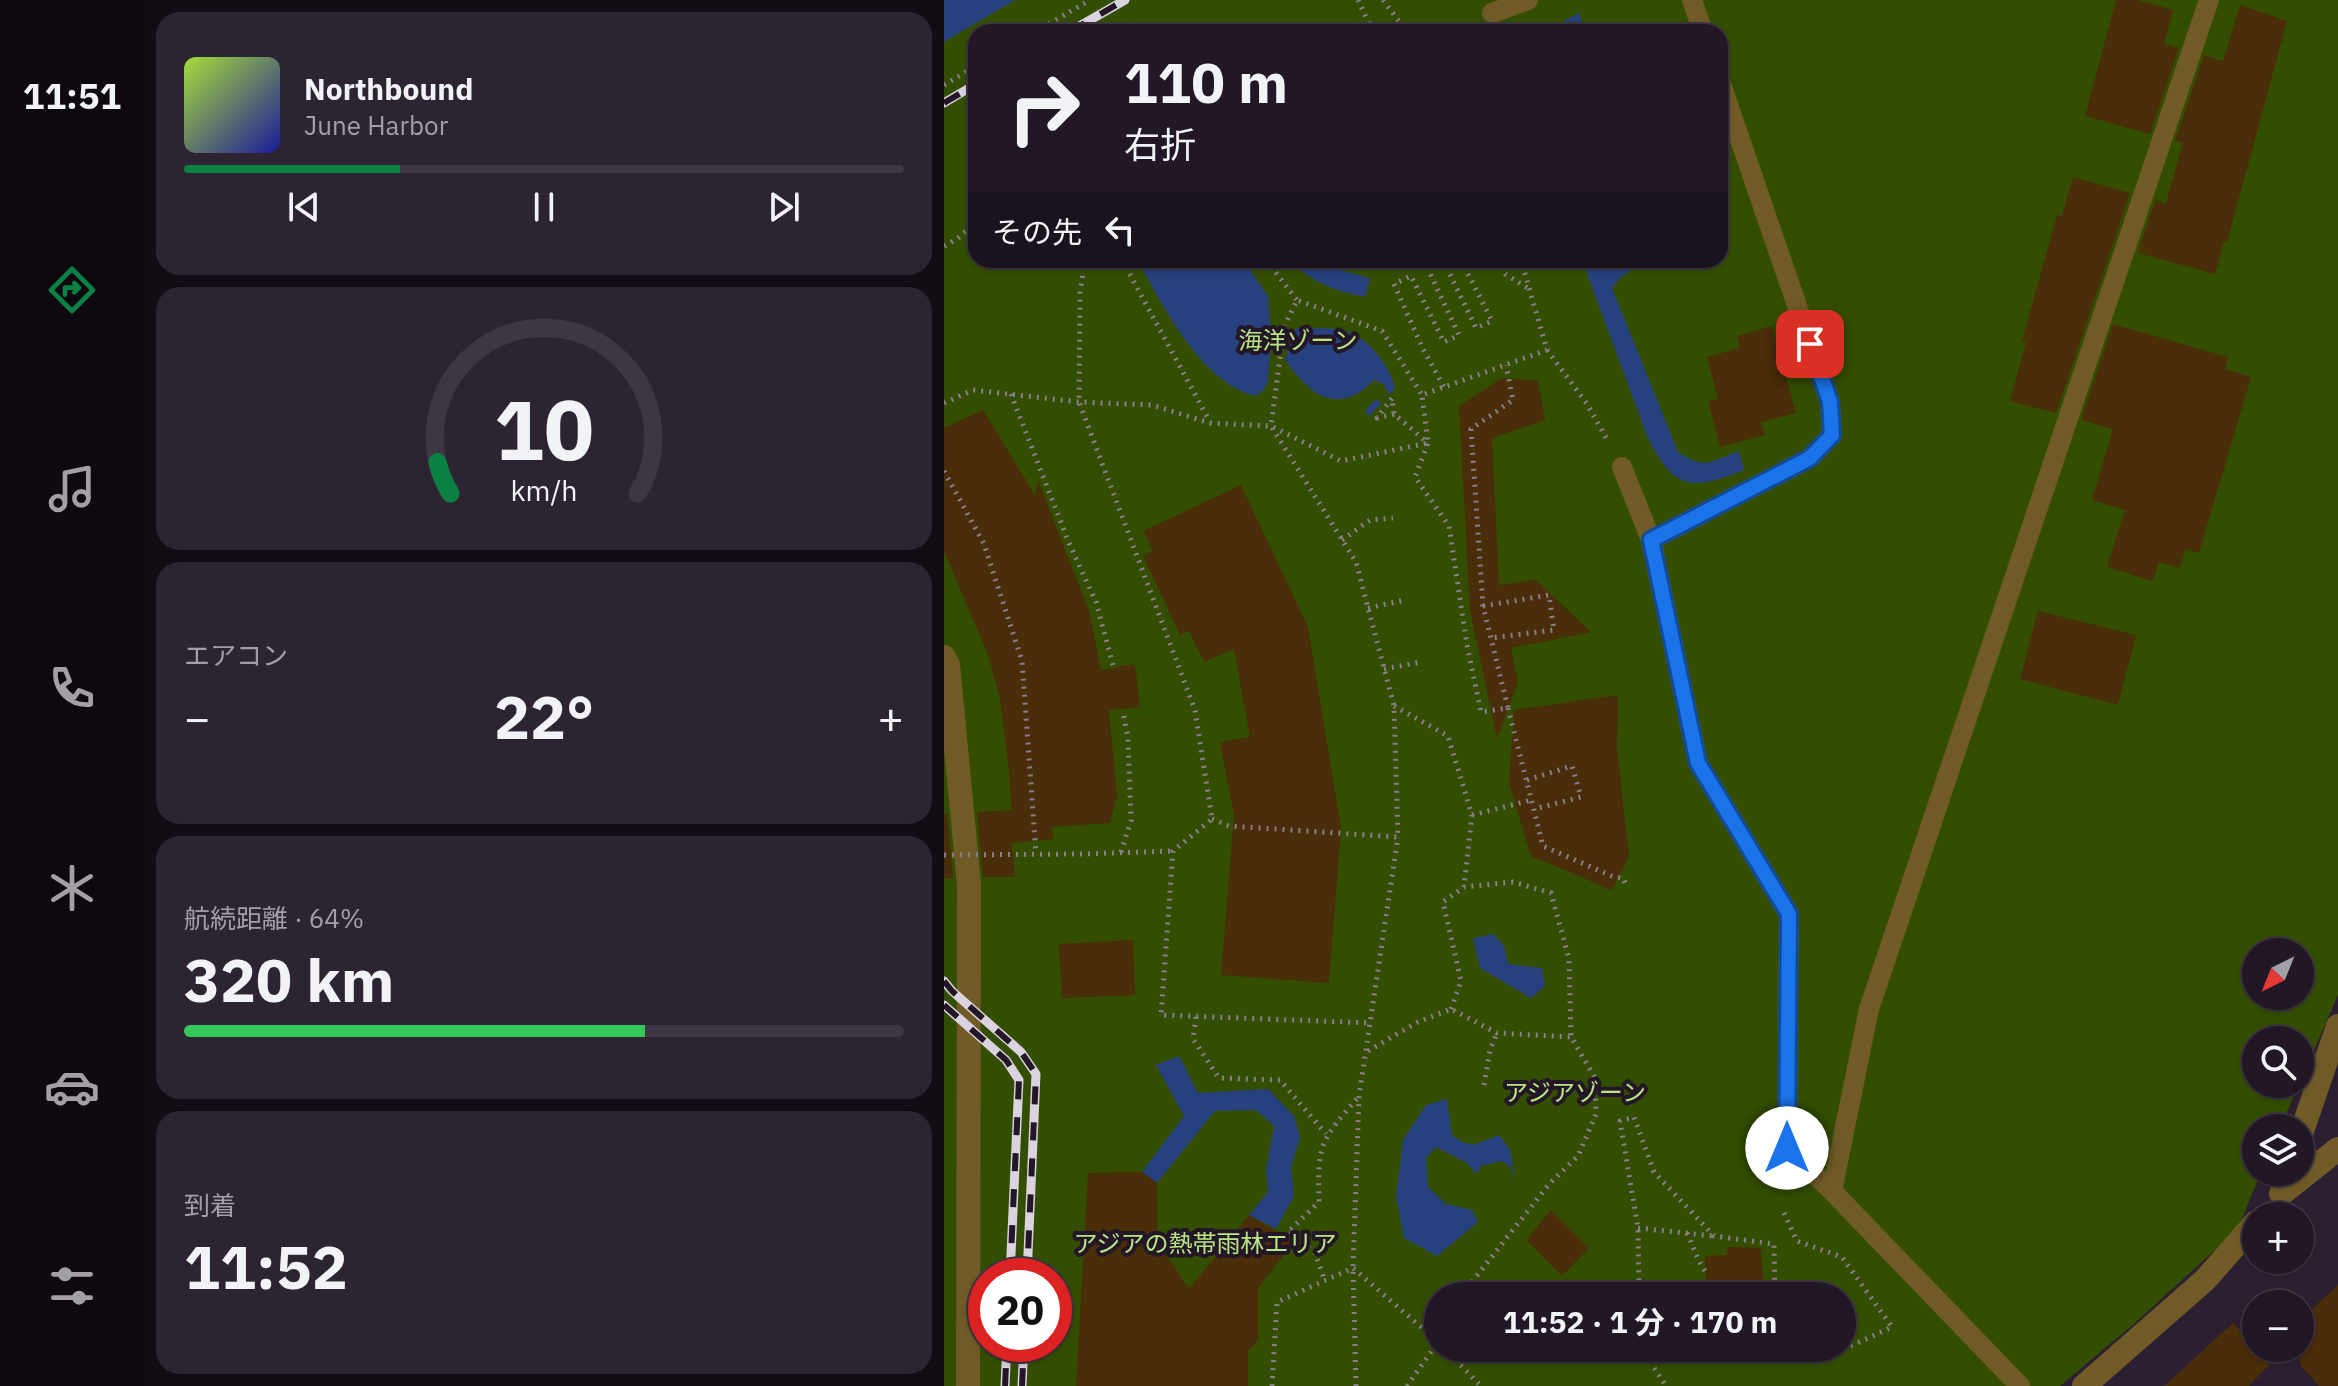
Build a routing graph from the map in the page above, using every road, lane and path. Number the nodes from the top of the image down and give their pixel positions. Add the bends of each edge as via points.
1 (1090, 0) edge
2 (1358, 0) edge
3 (1383, 0) edge
4 (1528, 0) edge
5 (1692, 0) edge
6 (2209, 0) edge
7 (1492, 13) dead end
8 (1049, 24) edge
9 (1369, 24) edge
10 (1401, 24) edge
11 (1700, 24) edge
12 (968, 71) edge
13 (944, 85) edge
14 (1728, 104) edge
15 (968, 229) edge
16 (944, 246) edge
17 (1084, 268) edge
18 (1126, 268) edge
19 (1272, 268) edge
20 (1427, 268) edge
21 (1446, 268) edge
22 (1465, 268) edge
23 (1502, 268) edge
24 (1523, 268) edge
25 (1530, 289) junction
26 (1297, 300) junction
27 (1547, 350) junction
28 (1506, 365) junction
29 (1444, 387) junction
30 (1011, 394) junction
31 (1422, 395) junction
32 (1079, 402) junction
33 (944, 403) edge
34 (1394, 414) dead end
35 (1210, 423) junction
36 (1271, 426) junction
37 (1428, 443) junction
38 (1622, 467) joint
39 (944, 471) edge
40 (1393, 518) dead end
41 (1342, 540) junction
42 (1651, 540) junction
43 (1405, 600) dead end
44 (1483, 606) junction
45 (1368, 608) junction
46 (1490, 638) junction
47 (944, 657) edge
48 (1421, 662) dead end
49 (1113, 665) dead end
50 (1384, 669) junction
51 (1394, 706) junction
52 (1508, 708) junction
53 (1123, 712) dead end
54 (1527, 780) junction
55 (1532, 800) junction
56 (1534, 809) junction
57 (1472, 815) junction
58 (1212, 819) junction
59 (1398, 837) junction
60 (1173, 851) junction
61 (1121, 852) junction
62 (1036, 854) junction
63 (944, 855) edge
64 (1626, 885) dead end
65 (1464, 887) junction
66 (1451, 1009) junction
67 (1196, 1017) junction
68 (1372, 1023) junction
69 (2338, 1026) edge
70 (1497, 1033) junction
71 (1571, 1037) junction
72 (1367, 1051) junction
73 (1484, 1085) dead end
74 (1359, 1096) junction
75 (2308, 1114) edge
76 (1326, 1134) junction
77 (2338, 1149) edge
78 (2314, 1164) edge
79 (1832, 1191) junction
80 (1784, 1213) dead end
81 (1638, 1228) junction
82 (1687, 1232) junction
83 (1714, 1236) junction
84 (2242, 1238) edge
85 (1353, 1268) junction
86 (1705, 1271) dead end
87 (1325, 1281) junction
88 (1472, 1282) edge
89 (1639, 1282) edge
90 (1775, 1282) edge
91 (1424, 1330) edge
92 (1856, 1344) edge
93 (1424, 1362) edge
94 (1458, 1362) edge
95 (1650, 1362) edge
96 (968, 1386) edge
97 (1272, 1386) edge
98 (1356, 1386) edge
99 (1407, 1386) edge
100 (1481, 1386) edge
101 (1666, 1386) edge
102 (2020, 1386) edge
103 (2084, 1386) edge

1 - 8 path
2 - 9 path
3 - 10 path
4 - 7 lane
5 - 11 lane
6 - 79 lane via 1869,1009
12 - 13 path
14 - 42 lane via 1830,402 1832,435 1810,458
15 - 16 path
17 - 32 path
18 - 35 path
19 - 26 path
20 - 29 path via 1459,335 1444,342 1411,276 1394,284
21 - 22 path via 1476,328 1492,321
23 - 25 path
24 - 25 path
25 - 27 path
26 - 31 path via 1382,331
26 - 36 path via 1284,327
27 - 28 path
27 - 38 path via 1587,404
28 - 29 path
28 - 44 path via 1513,400 1471,429
29 - 31 path
30 - 32 path
30 - 33 path via 973,390
30 - 49 path via 1096,602
31 - 37 path
32 - 35 path via 1152,405
32 - 58 path via 1195,710
34 - 37 path
35 - 36 path
36 - 37 path via 1341,461
36 - 41 path
37 - 52 path via 1415,477 1449,526 1481,712
38 - 42 lane
39 - 62 path via 984,544 1022,661
40 - 41 path via 1370,520
41 - 45 path via 1356,562
42 - 79 lane via 1698,763 1789,914 1787,1148
43 - 45 path
44 - 46 path
44 - 46 path via 1549,595 1554,630
45 - 50 path
46 - 52 path
47 - 96 street via 969,884
48 - 50 path
50 - 51 path
51 - 57 path via 1448,736
51 - 59 path
52 - 54 path
53 - 61 path via 1131,821
54 - 55 path
54 - 56 path via 1572,766 1581,797
55 - 56 path
55 - 57 path
56 - 64 path via 1543,846 1623,878
57 - 65 path
58 - 59 path via 1229,826
58 - 60 path
59 - 68 path
60 - 61 path
60 - 67 path via 1161,1015
61 - 62 path, bridge
62 - 63 path, bridge
65 - 66 path via 1443,902 1461,981
65 - 71 path via 1513,882 1551,893 1569,959
66 - 70 path
66 - 72 path
67 - 68 path
67 - 76 path via 1193,1039 1219,1078 1280,1080
68 - 72 path
69 - 75 street
70 - 71 path
70 - 73 path
71 - 88 path via 1595,1078 1596,1114 1578,1156 1549,1184
72 - 74 path
74 - 76 path
74 - 85 path
76 - 87 path via 1318,1160 1319,1202 1287,1233 1315,1253
77 - 78 street
79 - 102 lane
80 - 92 path via 1797,1241 1842,1257 1892,1327
81 - 82 path
81 - 83 path via 1620,1121 1634,1117 1654,1172
81 - 89 path
82 - 83 path
82 - 86 path
83 - 90 path via 1774,1244
84 - 103 street via 2205,1280
85 - 87 path
85 - 91 path
85 - 98 path
87 - 97 path via 1277,1302
93 - 99 path
94 - 100 path
95 - 101 path

